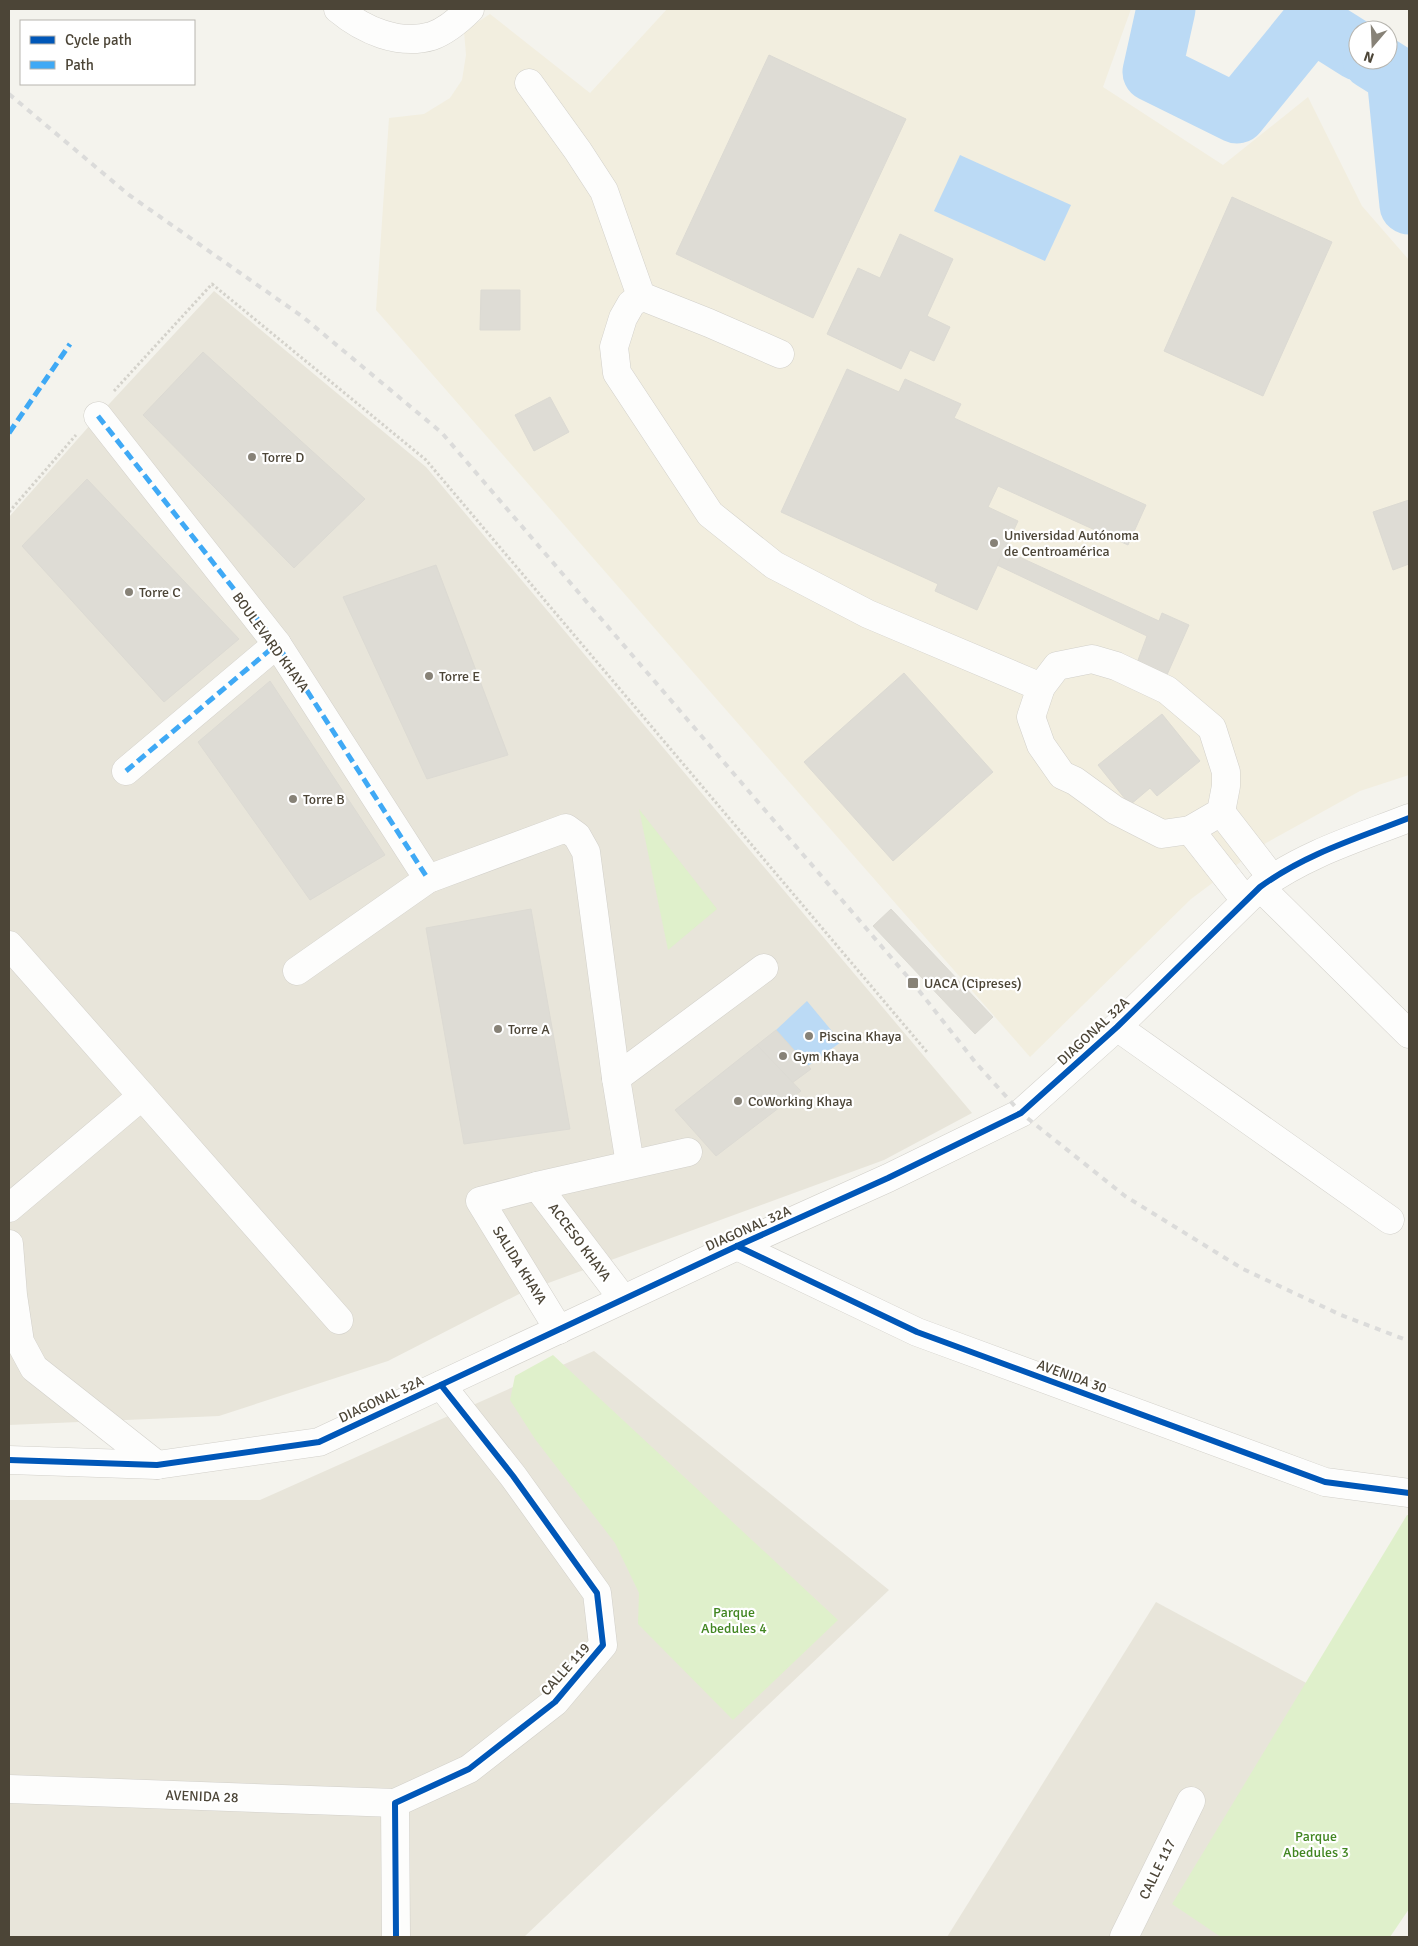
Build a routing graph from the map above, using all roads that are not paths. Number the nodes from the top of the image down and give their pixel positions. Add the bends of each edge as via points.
1 (338, 9) edge
2 (470, 9) edge
3 (529, 83) dead end
4 (641, 296) junction
5 (780, 354) dead end
6 (90, 422) road end
7 (277, 644) junction
8 (1041, 687) junction
9 (126, 772) dead end
10 (1221, 812) junction
11 (1409, 818) edge
12 (1190, 830) junction
13 (428, 879) junction
14 (1259, 888) junction
15 (9, 945) edge
16 (764, 968) dead end
17 (297, 971) dead end
18 (1117, 1027) junction
19 (1409, 1034) edge
20 (616, 1078) junction
21 (142, 1096) junction
22 (688, 1152) dead end
23 (630, 1164) junction
24 (537, 1186) junction
25 (9, 1208) edge
26 (1390, 1220) dead end
27 (9, 1244) edge
28 (737, 1246) junction
29 (623, 1299) junction
30 (338, 1320) dead end
31 (559, 1330) junction
32 (441, 1385) junction
33 (9, 1460) edge
34 (158, 1465) junction
35 (1409, 1493) edge
36 (9, 1790) edge
37 (1191, 1800) dead end
38 (395, 1803) junction
39 (396, 1937) edge
40 (1124, 1937) edge

1 - 2 street via 375,32 403,39 433,36
3 - 4 street via 604,191
4 - 5 street
4 - 8 street via 622,318 614,347 617,373 710,514 774,565 868,614
6 - 7 street, BOULEVARD KHAYA
7 - 9 street
7 - 13 street, BOULEVARD KHAYA
8 - 10 street via 1057,666 1092,659 1116,666 1167,690 1212,728 1226,772
8 - 12 street via 1031,717 1041,745 1062,775 1115,810 1162,834
10 - 12 street
10 - 14 street
11 - 14 street, DIAGONAL 32A via 1314,854
12 - 14 street
13 - 17 street
13 - 20 street via 566,828 577,836 586,852
14 - 18 street, DIAGONAL 32A
14 - 19 street
15 - 21 street
16 - 20 street
18 - 26 street
18 - 28 street, DIAGONAL 32A via 1021,1113
20 - 23 street
21 - 25 street
21 - 30 street
22 - 23 street
23 - 24 street
24 - 29 street, ACCESO KHAYA
24 - 31 street, SALIDA KHAYA via 480,1201
27 - 34 street via 20,1342 34,1368
28 - 29 street, DIAGONAL 32A
28 - 35 street, AVENIDA 30 via 917,1332 1316,1479
29 - 31 street, DIAGONAL 32A
31 - 32 street, DIAGONAL 32A
32 - 34 street, DIAGONAL 32A via 319,1442
32 - 38 street, CALLE 119 via 513,1476 598,1593 603,1645 555,1702 469,1769
33 - 34 street, DIAGONAL 32A
36 - 38 street, AVENIDA 28
37 - 40 street, CALLE 117
38 - 39 street

